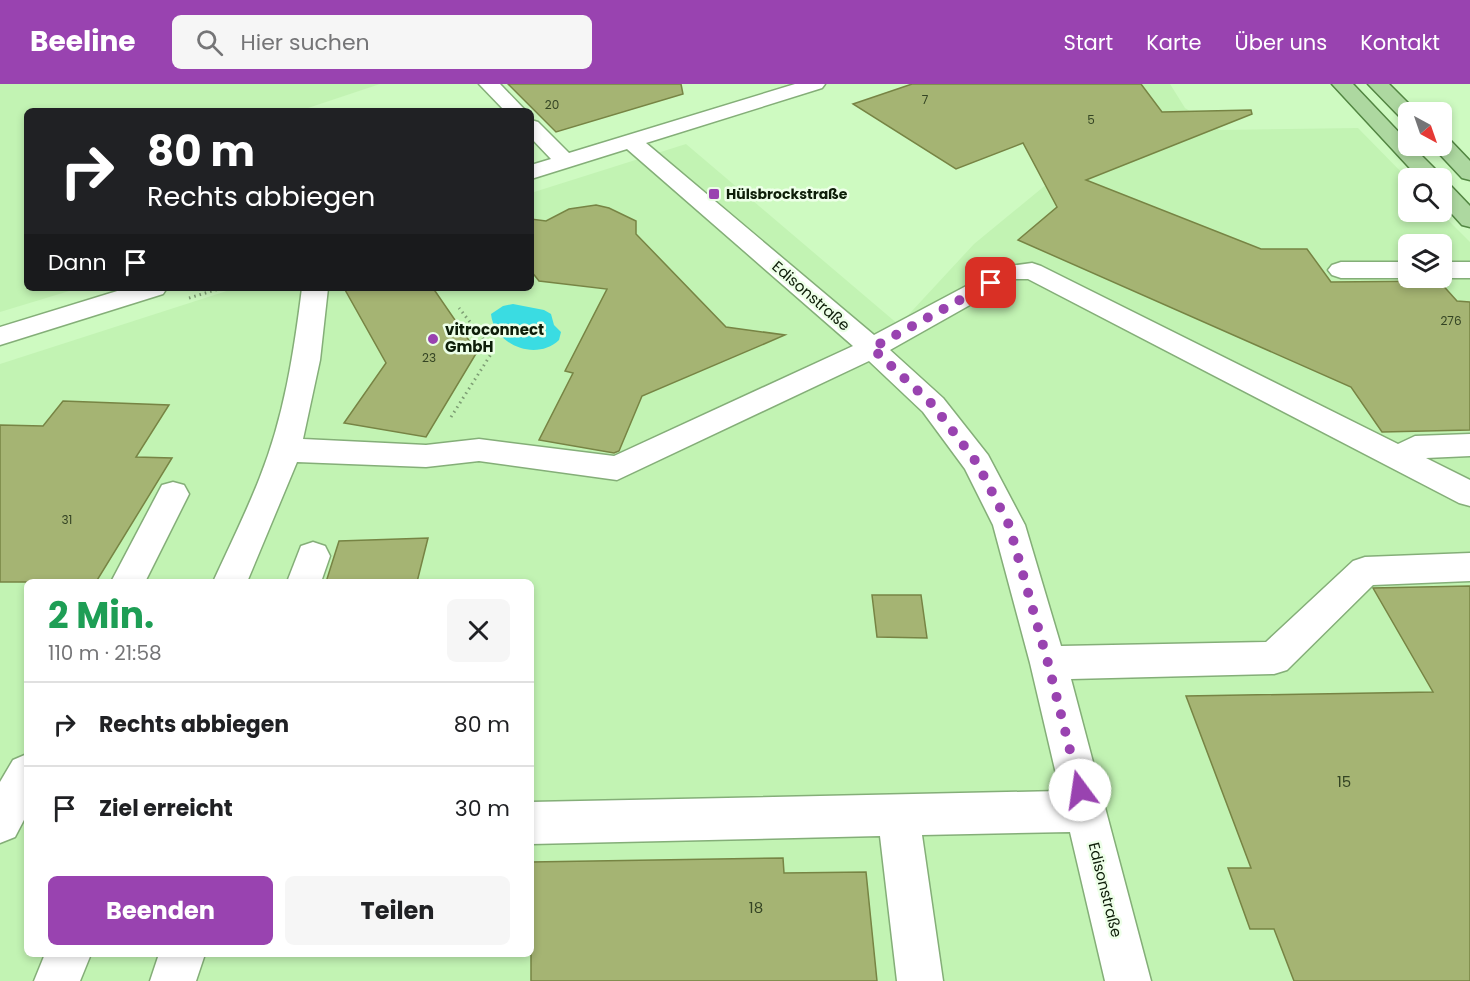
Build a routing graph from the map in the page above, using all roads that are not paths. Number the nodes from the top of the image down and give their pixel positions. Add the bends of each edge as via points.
1 (489, 84) edge
2 (815, 84) edge
3 (1342, 84) edge
4 (1378, 84) edge
5 (1398, 104) edge
6 (513, 108) edge
7 (534, 129) edge
8 (631, 141) junction
9 (1452, 155) edge
10 (565, 161) junction
11 (1422, 168) edge
12 (534, 171) edge
13 (1470, 173) edge
14 (1452, 201) edge
15 (1470, 220) edge
16 (1341, 270) dead end
17 (1398, 270) edge
18 (1452, 270) edge
19 (1470, 270) edge
20 (144, 291) edge
21 (315, 291) edge
22 (0, 336) edge
23 (872, 348) junction
24 (1470, 445) edge
25 (285, 450) junction
26 (1400, 458) junction
27 (173, 494) dead end
28 (1470, 494) edge
29 (1470, 567) edge
30 (130, 579) edge
31 (231, 579) edge
32 (1048, 663) junction
33 (24, 779) edge
34 (1086, 811) junction
35 (898, 816) junction
36 (0, 822) edge
37 (534, 823) edge
38 (67, 957) edge
39 (181, 957) edge
40 (57, 981) edge
41 (173, 981) edge
42 (920, 981) edge
43 (1128, 981) edge

1 - 6 street
2 - 8 street
3 - 11 main road
4 - 5 main road
7 - 10 street
8 - 10 street
8 - 23 street, Edisonstraße
9 - 13 main road
10 - 12 street
14 - 15 main road
16 - 17 street
18 - 19 street
20 - 22 street
21 - 25 street via 294,420
23 - 25 street via 617,468 479,450 426,456
23 - 26 street via 1011,272 1032,271
23 - 32 street, Edisonstraße via 933,405 977,463 1009,525
24 - 26 street via 1415,447
25 - 31 street
26 - 28 street
27 - 30 street
29 - 32 street via 1365,571 1274,658
32 - 34 street, Edisonstraße
33 - 36 street
34 - 35 street
34 - 43 street, Edisonstraße
35 - 37 street
35 - 42 street
38 - 40 street
39 - 41 street

